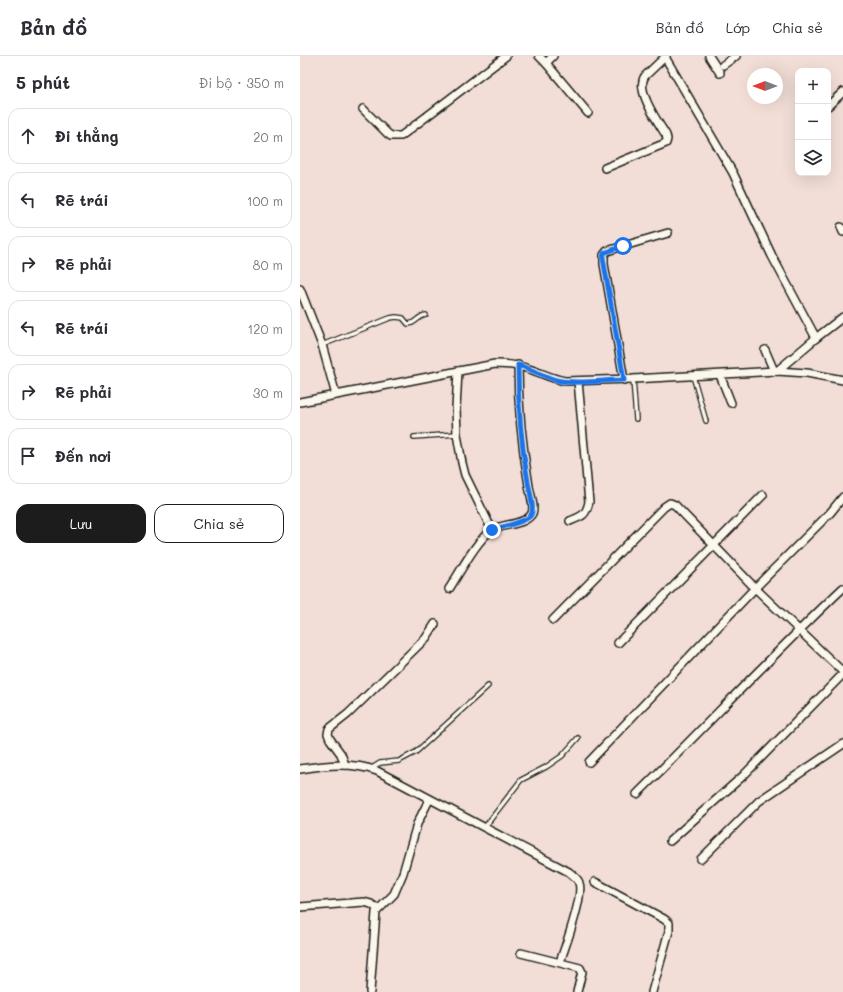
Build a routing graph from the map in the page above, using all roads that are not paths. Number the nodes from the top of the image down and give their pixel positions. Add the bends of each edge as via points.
1 (506, 56) edge
2 (539, 56) edge
3 (553, 56) edge
4 (709, 56) edge
5 (736, 56) edge
6 (666, 57) edge
7 (546, 63) junction
8 (723, 65) dead end
9 (720, 73) dead end
10 (843, 92) edge
11 (830, 104) edge
12 (364, 109) dead end
13 (588, 113) dead end
14 (605, 168) dead end
15 (668, 233) dead end
16 (300, 289) edge
17 (426, 315) dead end
18 (843, 317) edge
19 (816, 338) junction
20 (322, 345) junction
21 (765, 350) dead end
22 (518, 365) junction
23 (458, 371) junction
24 (775, 371) junction
25 (720, 374) junction
26 (693, 376) junction
27 (633, 379) junction
28 (624, 380) junction
29 (843, 380) edge
30 (578, 381) junction
31 (336, 395) junction
32 (300, 402) edge
33 (731, 403) dead end
34 (636, 419) dead end
35 (706, 421) dead end
36 (457, 434) junction
37 (414, 437) dead end
38 (763, 496) dead end
39 (843, 497) edge
40 (570, 521) dead end
41 (492, 530) junction
42 (713, 545) junction
43 (755, 588) junction
44 (843, 588) edge
45 (449, 589) dead end
46 (553, 620) dead end
47 (435, 624) dead end
48 (799, 630) junction
49 (618, 642) dead end
50 (843, 673) edge
51 (488, 686) dead end
52 (578, 738) dead end
53 (843, 744) edge
54 (589, 762) dead end
55 (344, 765) junction
56 (300, 769) edge
57 (371, 769) junction
58 (637, 794) dead end
59 (430, 800) junction
60 (484, 828) junction
61 (670, 841) dead end
62 (701, 859) dead end
63 (595, 882) dead end
64 (300, 907) edge
65 (378, 909) junction
66 (521, 953) dead end
67 (560, 962) junction
68 (370, 992) edge
69 (577, 992) edge
70 (652, 992) edge

1 - 12 street via 401,136 388,134
2 - 7 street
3 - 7 street
4 - 9 street
5 - 8 street
6 - 14 street via 642,80 650,108 666,136 666,143
6 - 19 street via 734,173 772,256
7 - 13 street
10 - 11 street
15 - 28 street via 607,251 604,255
16 - 20 street
17 - 20 lane via 411,324 403,318 390,318
18 - 19 street
19 - 24 street
20 - 31 street
21 - 24 street
22 - 23 street via 495,364
22 - 30 street via 555,380
22 - 41 street via 520,419 533,508 528,519
23 - 31 street
23 - 36 street
24 - 25 street
24 - 29 street via 807,373
25 - 26 street
25 - 33 street
26 - 27 street
26 - 35 lane
27 - 28 street
27 - 34 lane
28 - 30 street
30 - 40 street via 589,502 583,516
31 - 32 street
36 - 37 lane
36 - 41 street via 465,475
38 - 42 street
39 - 43 street
41 - 45 street via 474,550
42 - 43 street
42 - 46 street via 675,505 670,503
42 - 49 street
43 - 48 street
43 - 54 street
44 - 48 street
47 - 55 street via 426,638 348,714 329,729 330,739 341,754
48 - 50 street
48 - 58 street
50 - 61 street via 744,774
51 - 57 lane via 416,752 399,761 380,763
52 - 60 lane via 562,756 521,780
53 - 62 street via 759,801
55 - 56 street
55 - 57 street
57 - 59 street
59 - 60 street
59 - 65 street via 417,824 394,894
60 - 67 street via 569,872 577,879 580,885 579,899
63 - 70 street via 669,923
64 - 65 street via 364,902
65 - 68 street via 375,917
66 - 67 street
67 - 69 street via 582,970

